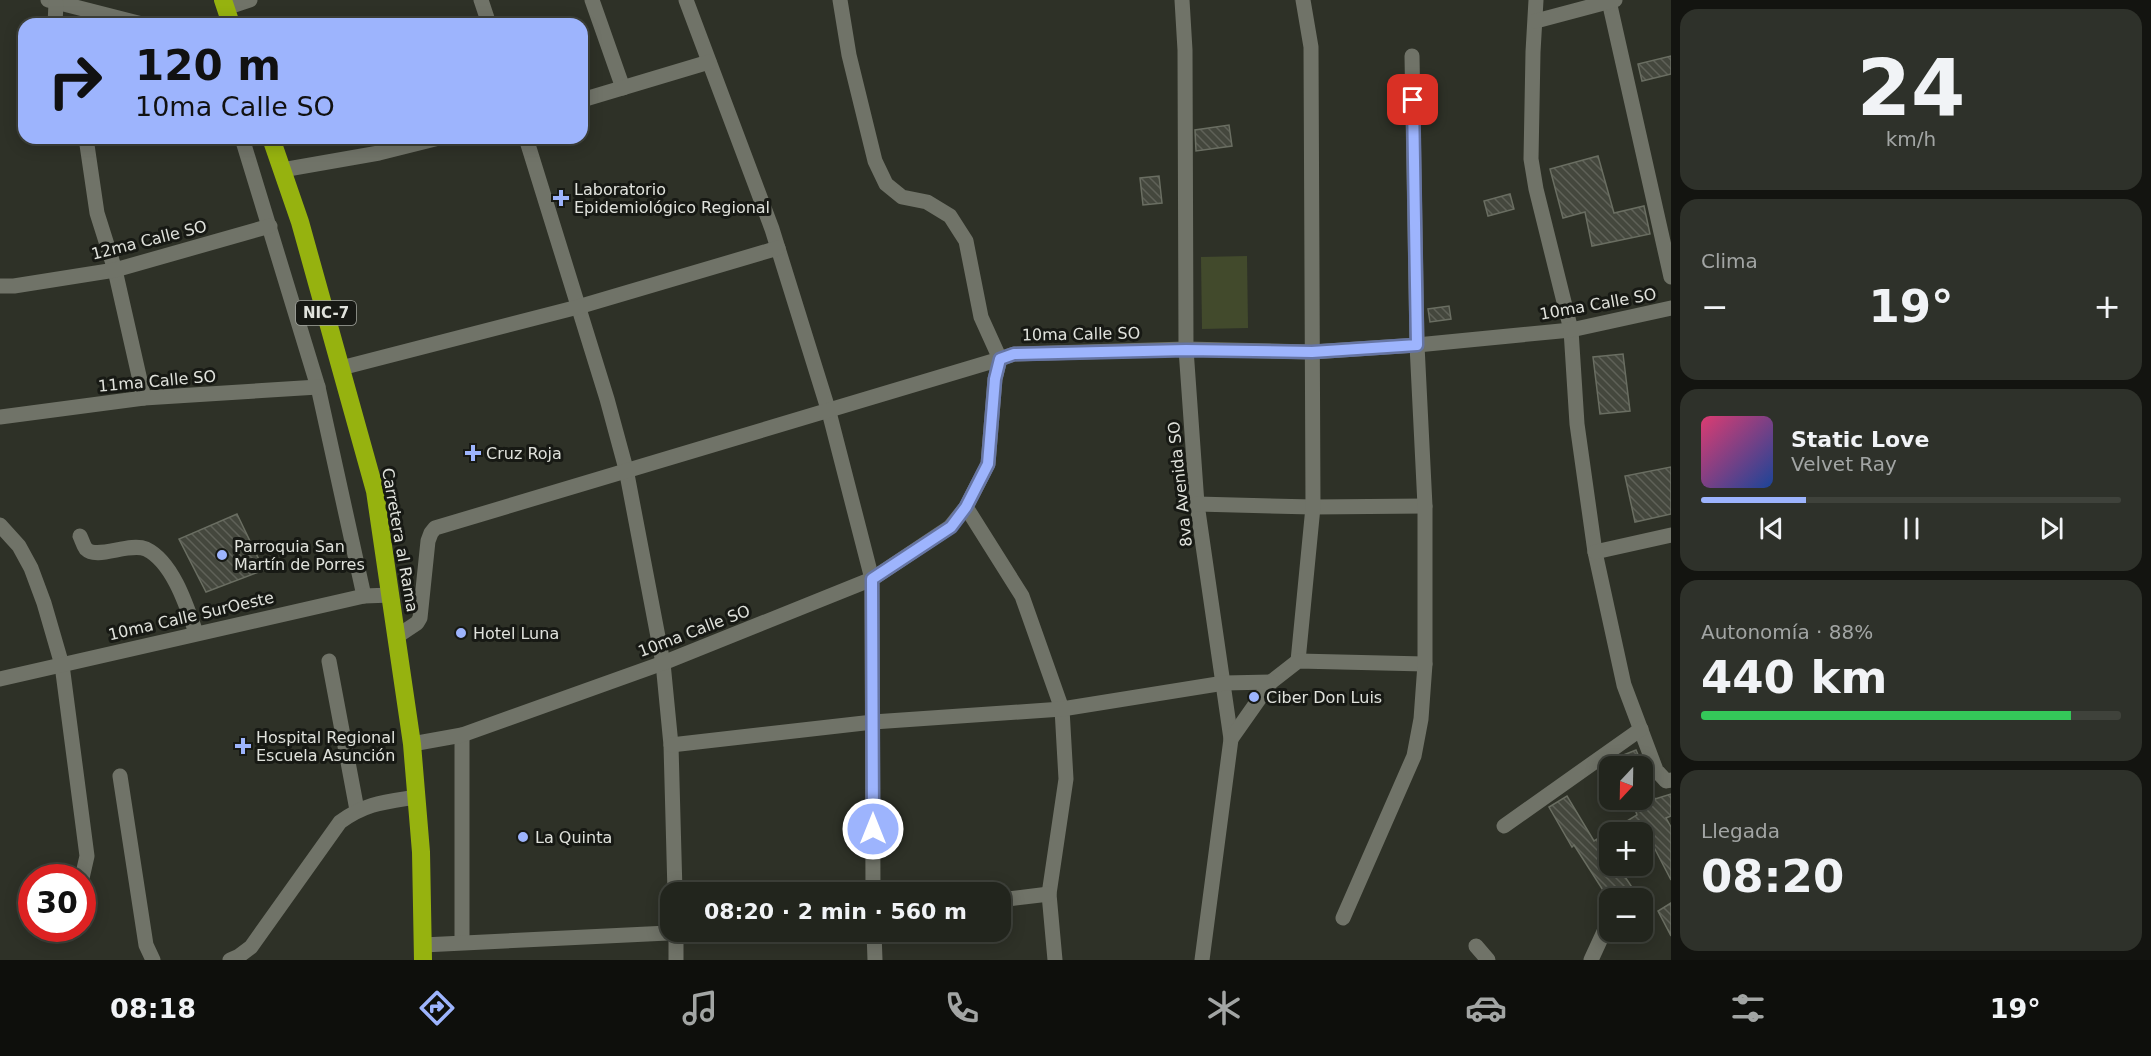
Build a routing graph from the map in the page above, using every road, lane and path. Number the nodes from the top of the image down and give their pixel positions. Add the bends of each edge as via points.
1 (250, 0) edge
2 (481, 0) edge
3 (592, 0) edge
4 (686, 0) edge
5 (840, 0) edge
6 (1182, 0) edge
7 (1303, 0) edge
8 (1536, 0) edge
9 (52, 1) edge
10 (1612, 1) edge
11 (226, 11) edge
12 (54, 18) edge
13 (119, 18) edge
14 (487, 18) edge
15 (1536, 21) junction
16 (1412, 56) dead end
17 (709, 62) junction
18 (623, 87) junction
19 (588, 98) edge
20 (87, 144) edge
21 (244, 144) edge
22 (273, 144) edge
23 (415, 144) edge
24 (528, 144) edge
25 (282, 170) junction
26 (270, 226) junction
27 (778, 248) junction
28 (115, 270) junction
29 (1671, 277) edge
30 (0, 286) edge
31 (578, 307) junction
32 (1671, 308) edge
33 (1571, 330) junction
34 (1417, 345) junction
35 (1186, 350) junction
36 (1312, 352) junction
37 (1000, 359) junction
38 (341, 368) junction
39 (318, 387) junction
40 (144, 398) junction
41 (829, 412) junction
42 (0, 417) edge
43 (627, 469) junction
44 (1197, 504) junction
45 (1425, 506) junction
46 (966, 507) junction
47 (1313, 507) junction
48 (0, 525) edge
49 (1671, 535) edge
50 (80, 536) dead end
51 (1595, 552) junction
52 (872, 579) junction
53 (391, 595) junction
54 (364, 596) junction
55 (196, 633) junction
56 (396, 638) junction
57 (329, 661) dead end
58 (1298, 661) junction
59 (663, 663) junction
60 (1425, 664) junction
61 (62, 665) junction
62 (0, 679) edge
63 (1271, 681) junction
64 (1224, 683) junction
65 (1062, 709) junction
66 (873, 722) junction
67 (1641, 729) junction
68 (462, 735) junction
69 (1231, 739) junction
70 (412, 744) junction
71 (671, 745) junction
72 (120, 776) dead end
73 (1671, 780) edge
74 (416, 797) junction
75 (357, 810) junction
76 (1504, 826) dead end
77 (85, 864) edge
78 (675, 882) edge
79 (873, 882) edge
80 (1049, 894) junction
81 (1011, 899) edge
82 (1343, 918) dead end
83 (660, 933) edge
84 (462, 942) junction
85 (679, 942) edge
86 (874, 942) edge
87 (1599, 942) edge
88 (1476, 946) dead end
89 (423, 952) edge
90 (153, 960) edge
91 (230, 960) edge
92 (676, 960) edge
93 (875, 960) edge
94 (1055, 960) edge
95 (1202, 960) edge
96 (1488, 960) edge
97 (1591, 960) edge

1 - 11 street
2 - 14 street
3 - 18 street
4 - 17 street
5 - 37 street via 875,161 886,184 902,197 927,202 950,216 966,241 981,317
6 - 35 street, 8va Avenida SO
7 - 36 street via 1311,47
8 - 15 street
9 - 12 street
9 - 13 street
10 - 15 street
10 - 29 street
15 - 33 street via 1531,159
16 - 34 street
17 - 18 street
17 - 27 street
18 - 19 street
20 - 28 street via 97,213
21 - 26 street
22 - 25 highway, Carretera al Rama / NIC-7
23 - 25 street
24 - 31 street
25 - 38 highway, Carretera al Rama / NIC-7
26 - 28 street, 12ma Calle SO
26 - 39 street
27 - 31 street
27 - 41 street
28 - 30 street, 12ma Calle SO
28 - 40 street
31 - 38 street
31 - 43 street
32 - 33 street, 10ma Calle SO
33 - 34 street, 10ma Calle SO
33 - 51 street via 1577,424
34 - 36 street, 10ma Calle SO
34 - 45 street
35 - 36 street, 10ma Calle SO
35 - 37 street, 10ma Calle SO via 1014,354
35 - 44 street, 8va Avenida SO
36 - 47 street
37 - 41 street
37 - 46 street, 10ma Calle SO via 988,464
38 - 53 highway, Carretera al Rama / NIC-7 via 375,491
39 - 40 street, 11ma Calle SO
39 - 54 street
40 - 42 street, 11ma Calle SO
41 - 43 street
41 - 52 street
43 - 56 street via 435,528 428,541 420,618
43 - 59 street
44 - 47 street
44 - 64 street, 8va Avenida SO
45 - 47 street
45 - 60 street
46 - 52 street, 10ma Calle SO via 951,527
46 - 65 street via 1022,596
47 - 58 street
48 - 61 street via 31,567
49 - 51 street
50 - 55 street via 86,548 95,553 134,547 146,549 157,558 183,597
51 - 67 street via 1624,685
52 - 59 street, 10ma Calle SO
52 - 66 street
53 - 54 street, 10ma Calle SurOeste
53 - 56 highway, Carretera al Rama / NIC-7
54 - 55 street, 10ma Calle SurOeste
55 - 61 street, 10ma Calle SurOeste
56 - 70 highway, Carretera al Rama / NIC-7
57 - 75 street
58 - 60 street
58 - 63 street
59 - 68 street, 10ma Calle SO
59 - 71 street
60 - 82 street via 1414,756
61 - 62 street, 10ma Calle SurOeste
61 - 77 street
63 - 64 street
63 - 69 street
64 - 65 street
64 - 69 street, 8va Avenida SO
65 - 66 street
65 - 80 street via 1066,779
66 - 71 street
66 - 79 street
67 - 73 street via 1656,770 1666,781
67 - 76 street
68 - 70 street, 10ma Calle SO
68 - 84 street
69 - 95 street, 8va Avenida SO
70 - 74 highway, Carretera al Rama / NIC-7
71 - 78 street
72 - 90 street via 146,945
74 - 75 street
74 - 89 highway, Carretera al Rama / NIC-7
75 - 91 street via 340,822 251,947
80 - 81 street
80 - 94 street
83 - 84 street
84 - 89 street
85 - 92 street
86 - 93 street
87 - 97 street
88 - 96 street

